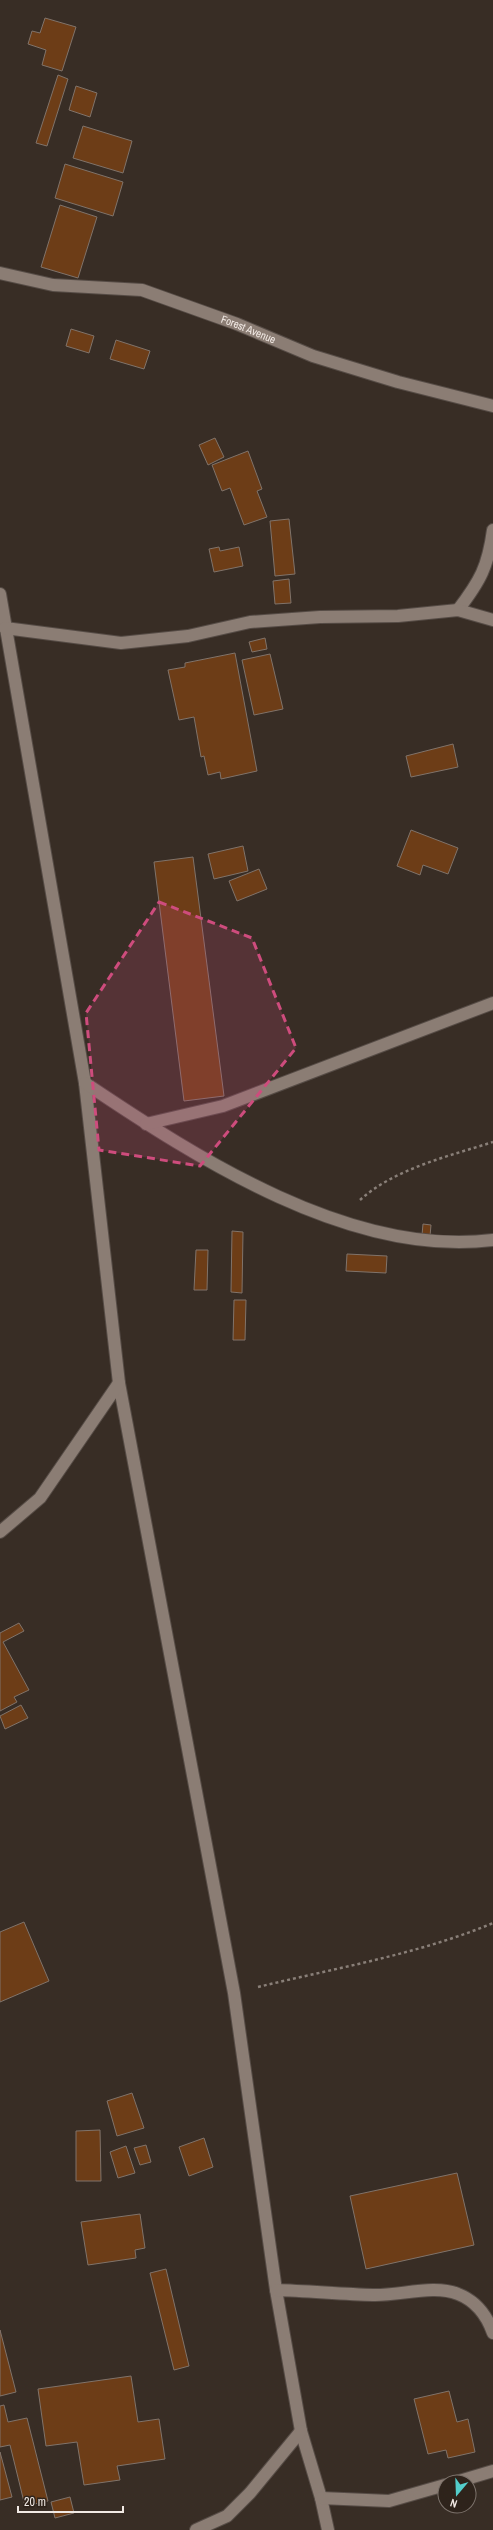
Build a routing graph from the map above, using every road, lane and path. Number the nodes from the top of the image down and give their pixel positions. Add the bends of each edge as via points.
1 (0, 273) edge
2 (493, 406) edge
3 (493, 530) edge
4 (0, 594) edge
5 (458, 610) junction
6 (493, 620) edge
7 (5, 628) junction
8 (493, 1003) edge
9 (86, 1083) junction
10 (146, 1124) junction
11 (493, 1142) edge
12 (344, 1221) junction
13 (493, 1240) edge
14 (119, 1383) junction
15 (0, 1532) edge
16 (493, 1923) edge
17 (234, 1993) junction
18 (276, 2290) junction
19 (493, 2334) edge
20 (301, 2431) junction
21 (493, 2471) edge
22 (477, 2476) edge
23 (437, 2487) edge
24 (321, 2498) junction
25 (196, 2530) edge
26 (328, 2530) edge

1 - 2 street, Forest Avenue via 53,285 142,290 237,324 313,356
3 - 5 street via 490,554 480,582
4 - 7 street
5 - 6 street
5 - 7 street via 398,616 250,622 188,636 121,643
7 - 9 street
8 - 10 street via 223,1106
9 - 10 street
9 - 14 street
10 - 12 street via 281,1200
11 - 12 path via 441,1159 372,1189
12 - 13 street via 414,1241
14 - 15 street via 40,1498
14 - 17 street
16 - 17 path via 386,1956
17 - 18 street
18 - 19 street via 375,2295 426,2291 457,2293 475,2303
18 - 20 street
20 - 24 street
20 - 25 street via 250,2494 227,2516
21 - 22 street
23 - 24 street via 389,2501
24 - 26 street

